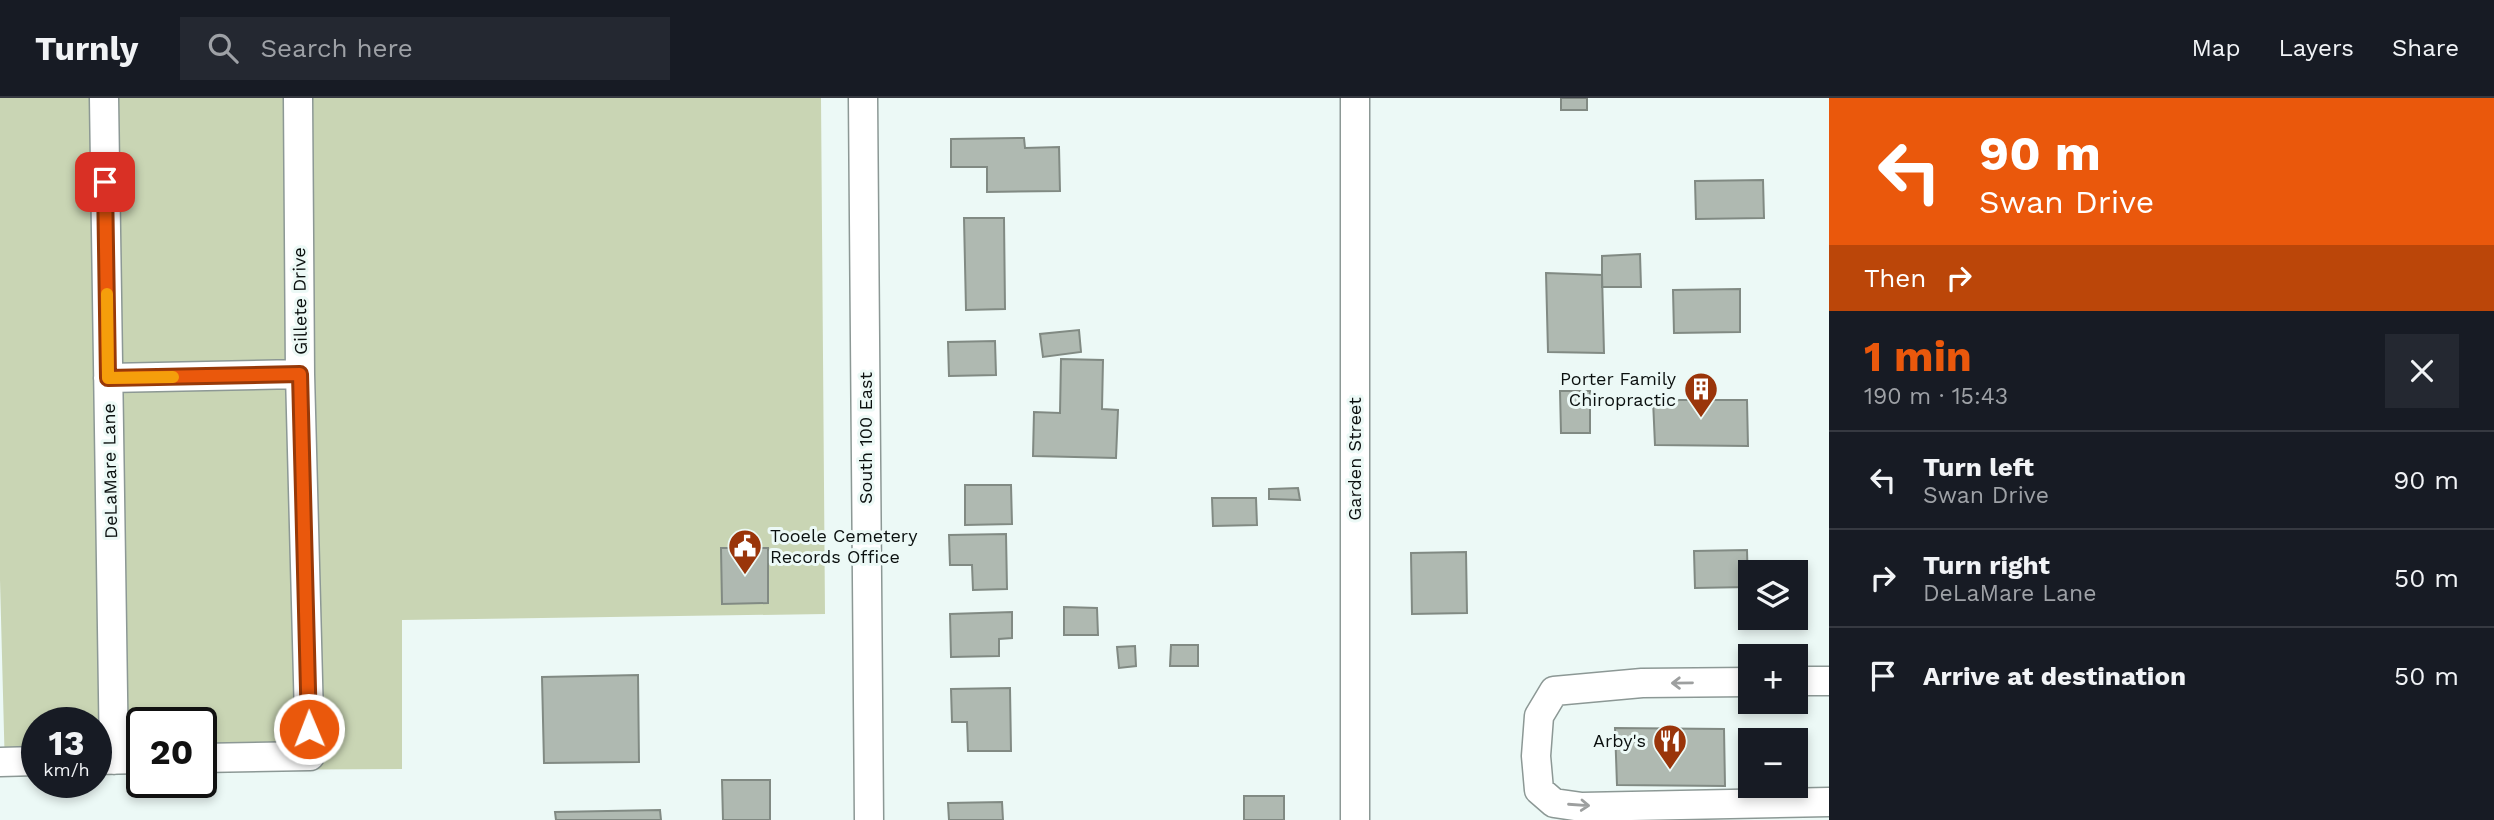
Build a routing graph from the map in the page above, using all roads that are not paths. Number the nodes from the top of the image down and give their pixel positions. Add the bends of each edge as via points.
1 (104, 98) edge
2 (298, 98) edge
3 (863, 98) edge
4 (1355, 98) edge
5 (300, 374) junction
6 (108, 378) junction
7 (1808, 681) edge
8 (1829, 681) edge
9 (1738, 682) edge
10 (105, 707) edge
11 (217, 758) edge
12 (21, 761) edge
13 (0, 762) edge
14 (1829, 802) edge
15 (869, 820) edge
16 (1355, 820) edge

1 - 6 street, DeLaMare Lane
2 - 5 street, Gillete Drive
3 - 15 street, South 100 East
4 - 16 street, Garden Street
5 - 6 street
5 - 11 street, Gillete Drive via 310,756
6 - 10 street, DeLaMare Lane
7 - 8 street
9 -> 14 street via 1642,683 1554,691 1539,716 1539,790 1554,803 1582,807
12 - 13 street

